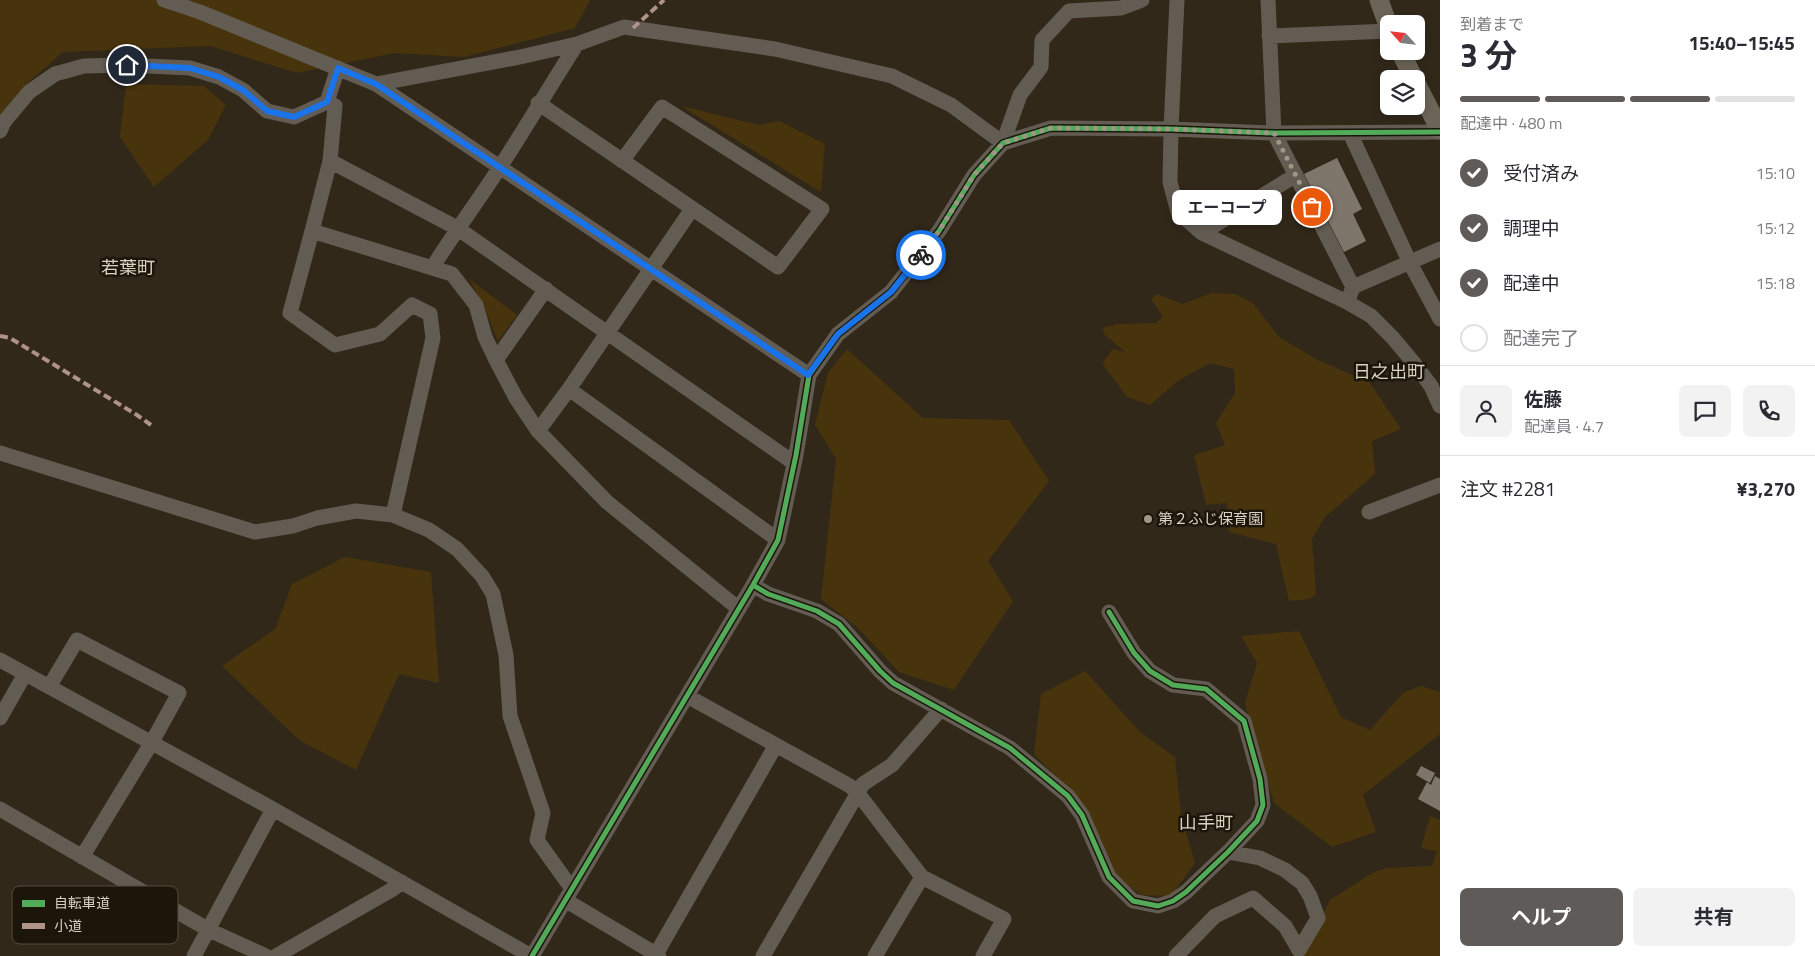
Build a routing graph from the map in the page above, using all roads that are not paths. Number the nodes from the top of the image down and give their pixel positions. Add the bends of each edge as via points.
1 (164, 0) edge
2 (1142, 0) edge
3 (1177, 0) edge
4 (1268, 0) edge
5 (1379, 0) edge
6 (1384, 15) edge
7 (1380, 30) edge
8 (1269, 36) junction
9 (578, 44) junction
10 (338, 68) junction
11 (376, 84) junction
12 (1425, 101) edge
13 (327, 102) junction
14 (538, 103) junction
15 (1171, 129) junction
16 (0, 131) edge
17 (1440, 131) edge
18 (1274, 133) junction
19 (1350, 133) junction
20 (1003, 143) junction
21 (330, 161) junction
22 (622, 161) junction
23 (500, 167) junction
24 (1296, 175) junction
25 (692, 209) junction
26 (457, 228) junction
27 (312, 231) junction
28 (1202, 233) junction
29 (1440, 249) edge
30 (1410, 263) junction
31 (432, 268) junction
32 (651, 268) junction
33 (1353, 288) junction
34 (546, 289) junction
35 (1347, 302) junction
36 (1440, 319) edge
37 (608, 333) junction
38 (496, 360) junction
39 (808, 375) junction
40 (1435, 384) edge
41 (569, 389) junction
42 (1440, 406) edge
43 (538, 431) junction
44 (0, 453) edge
45 (794, 463) junction
46 (1440, 485) edge
47 (1369, 512) dead end
48 (393, 515) junction
49 (778, 540) junction
50 (753, 585) junction
51 (739, 609) junction
52 (1109, 612) dead end
53 (0, 660) edge
54 (25, 674) junction
55 (50, 687) junction
56 (688, 696) junction
57 (941, 709) junction
58 (0, 718) edge
59 (152, 742) junction
60 (776, 745) junction
61 (858, 792) junction
62 (0, 809) edge
63 (273, 809) junction
64 (1228, 852) junction
65 (82, 857) junction
66 (922, 877) junction
67 (402, 882) junction
68 (132, 886) edge
69 (569, 894) junction
70 (178, 912) edge
71 (209, 930) junction
72 (657, 955) edge
73 (194, 956) edge
74 (276, 956) edge
75 (531, 956) edge
76 (763, 956) edge
77 (875, 956) edge
78 (983, 956) edge
79 (1176, 956) edge

1 - 10 street
2 - 20 street via 1121,8 1069,11 1042,40 1041,67 1020,95
3 - 15 street
4 - 8 street
5 - 6 main road
7 - 8 street
8 - 18 street
9 - 11 street
9 - 14 street
9 - 20 street via 624,27 776,48 892,76 951,105
10 - 11 street
10 - 13 street
11 - 23 street
12 - 17 main road
13 - 16 street via 294,117 267,111 243,90 219,77 190,68 84,66 55,74 30,92
13 - 21 street via 335,106
14 - 22 street
14 - 23 street
15 - 18 street
15 - 20 street via 1051,128
15 - 28 street via 1170,182 1178,212
17 - 19 street
18 - 19 street
18 - 24 street
19 - 30 street
20 - 39 street via 974,175 939,231 891,292 838,334
21 - 26 street
21 - 27 street
22 - 25 street
22 - 25 street via 662,107 822,208 778,267
23 - 26 street
23 - 32 street
24 - 28 street
24 - 33 street
25 - 32 street
26 - 31 street
26 - 34 street
27 - 31 street
27 - 48 street via 290,313 335,345 380,334 412,305 430,314 433,338
28 - 35 street
29 - 30 street
30 - 33 street
30 - 36 street
31 - 38 street via 452,274 476,305
32 - 37 street
32 - 39 street
33 - 35 street
34 - 37 street
34 - 38 street
35 - 40 street via 1371,316
37 - 41 street
37 - 45 street
38 - 43 street
39 - 45 street
40 - 42 street
41 - 43 street
41 - 49 street
43 - 51 street via 607,502
44 - 48 street via 255,532 356,511
45 - 49 street
46 - 47 street
48 - 69 street via 429,530 457,549 482,576 493,594 506,655 510,716 543,813 537,840
49 - 50 street
50 - 51 street
50 - 57 street via 768,594 817,611 839,624 893,683
51 - 56 street
52 - 64 street via 1134,653 1150,671 1172,685 1206,689 1244,721 1260,779 1263,805 1257,821
53 - 54 street
54 - 55 street
54 - 58 street
55 - 59 street
55 - 59 street via 77,640 179,693
56 - 60 street
56 - 69 street
57 - 61 street via 892,765 863,784
57 - 64 street via 1010,748 1068,796 1082,814 1109,877 1133,901 1158,906 1173,901
59 - 63 street
59 - 65 street
60 - 61 street
60 - 72 street
61 - 66 street
61 - 76 street
62 - 65 street
63 - 67 street
63 - 71 street
64 - 79 street via 1260,858 1285,870 1302,883 1318,918 1299,950 1285,926 1253,898 1215,916
65 - 68 street
66 - 77 street
66 - 78 street via 1004,919
67 - 74 street
67 - 75 street
69 - 72 street
69 - 75 street
70 - 71 street
71 - 73 street
71 - 74 street

